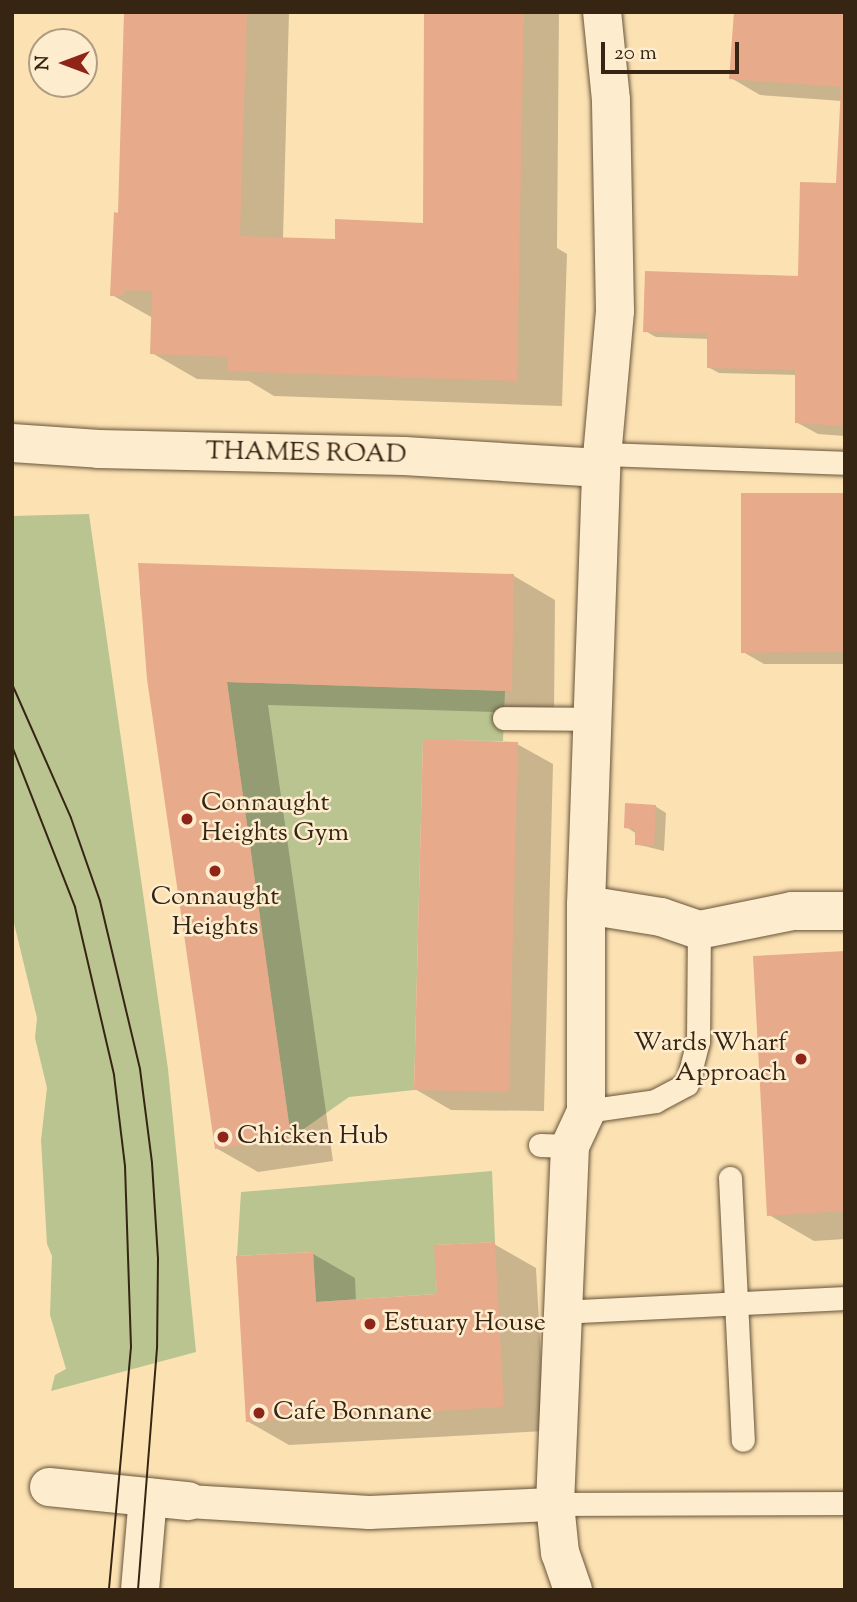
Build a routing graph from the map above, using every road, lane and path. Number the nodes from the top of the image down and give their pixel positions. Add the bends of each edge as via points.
1 (602, 12) edge
2 (12, 443) edge
3 (601, 461) junction
4 (845, 463) edge
5 (504, 718) dead end
6 (595, 719) junction
7 (586, 905) junction
8 (845, 911) edge
9 (699, 930) junction
10 (586, 1111) junction
11 (730, 1178) dead end
12 (845, 1297) edge
13 (736, 1304) junction
14 (560, 1312) junction
15 (743, 1440) dead end
16 (49, 1487) dead end
17 (148, 1497) junction
18 (188, 1501) joint
19 (845, 1503) edge
20 (555, 1504) junction
21 (140, 1590) edge
22 (573, 1590) edge

1 - 3 street via 611,100 615,311
2 - 3 street, THAMES ROAD
3 - 4 lane
3 - 6 street
5 - 6 lane
6 - 7 street
7 - 9 street via 661,917
7 - 10 street
8 - 9 street via 792,911
9 - 10 lane via 698,1041 687,1084 655,1101
10 - 14 street via 555,1146
11 - 13 lane
12 - 13 lane
13 - 14 lane
13 - 15 lane
14 - 20 street
16 - 17 street
17 - 18 street
17 - 21 street
18 - 20 street via 369,1511
19 - 20 lane
20 - 22 street via 560,1553

